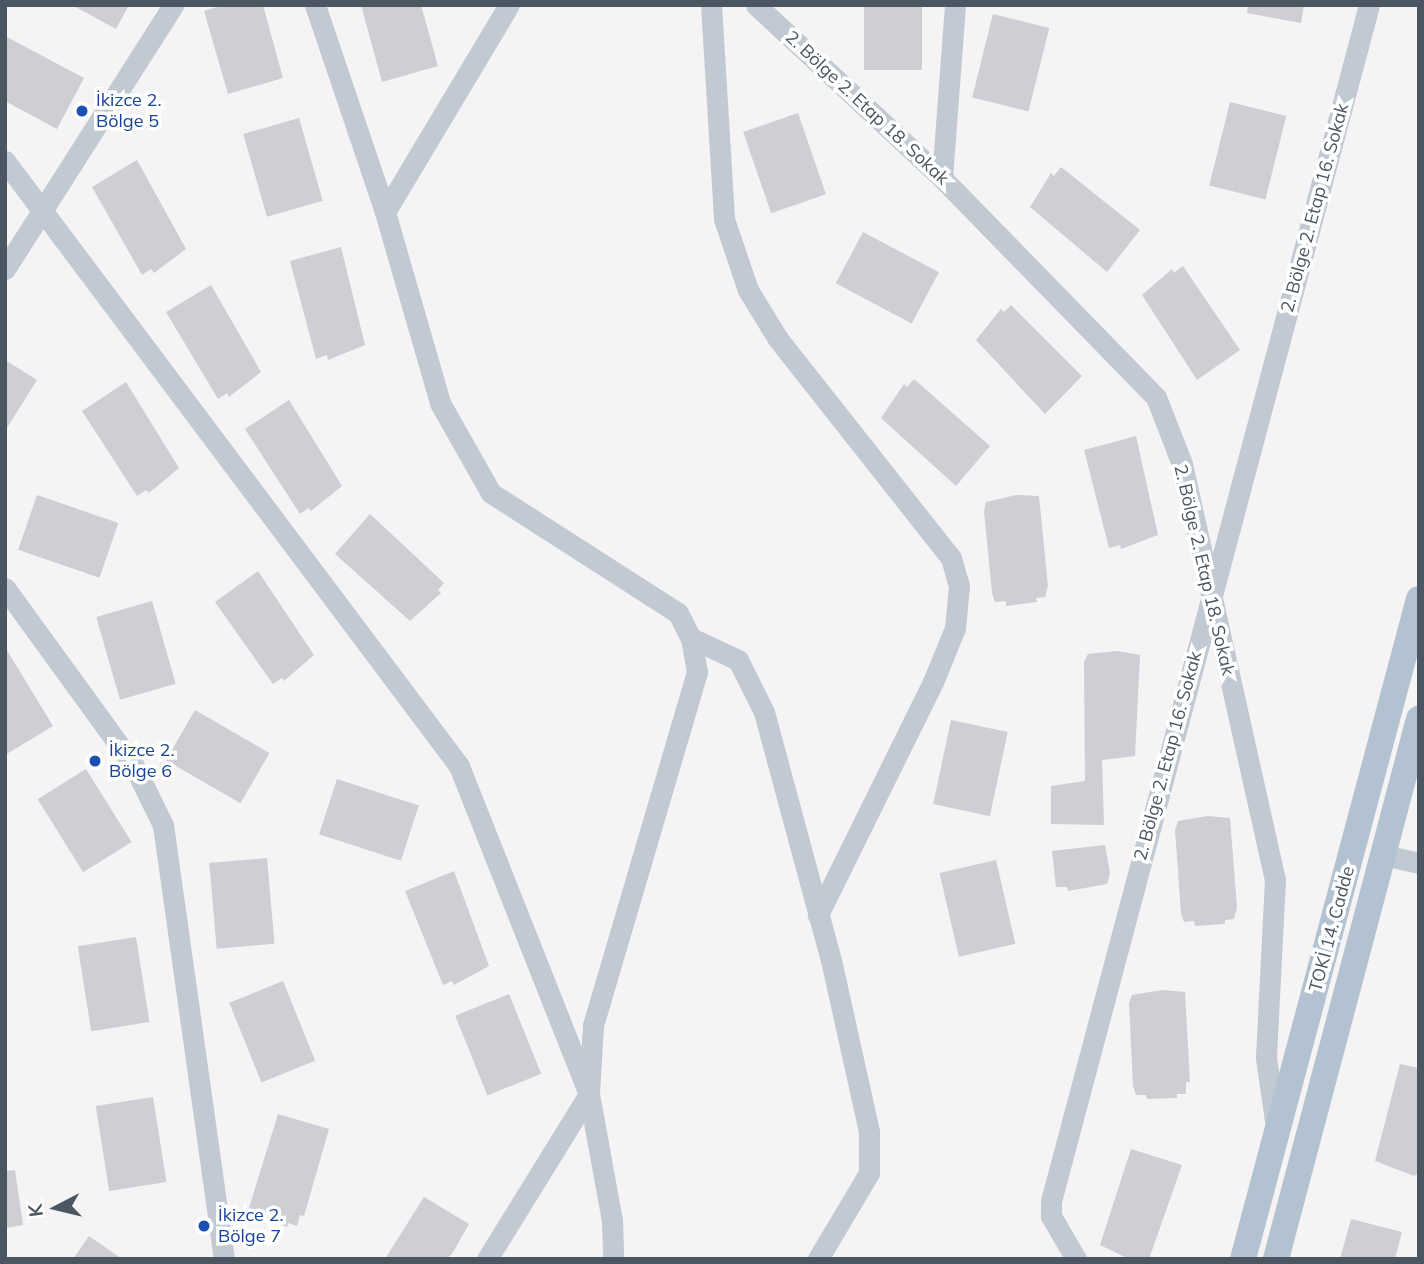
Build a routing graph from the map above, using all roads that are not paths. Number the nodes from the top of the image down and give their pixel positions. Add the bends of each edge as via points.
1 (173, 5) edge
2 (315, 5) edge
3 (509, 5) edge
4 (710, 5) edge
5 (756, 5) edge
6 (955, 5) edge
7 (1369, 5) edge
8 (5, 161) edge
9 (942, 178) junction
10 (43, 208) junction
11 (385, 212) junction
12 (5, 269) edge
13 (5, 588) edge
14 (1209, 599) junction
15 (1419, 600) edge
16 (691, 638) junction
17 (1419, 719) edge
18 (1384, 855) junction
19 (1419, 863) edge
20 (818, 915) junction
21 (589, 1094) junction
22 (1277, 1132) junction
23 (219, 1255) edge
24 (487, 1259) edge
25 (613, 1259) edge
26 (818, 1259) edge
27 (1076, 1259) edge
28 (1243, 1259) edge
29 (1276, 1259) edge

1 - 10 street
2 - 11 street
3 - 11 street
4 - 20 street via 724,219 748,290 778,339 951,558 959,586 956,628 933,682
5 - 9 street, 2. Bölge 2. Etap 18. Sokak
6 - 9 street
7 - 14 street, 2. Bölge 2. Etap 16. Sokak
8 - 10 street
9 - 14 street, 2. Bölge 2. Etap 18. Sokak via 1156,397 1182,464
10 - 12 street
10 - 21 street via 459,766
11 - 16 street via 440,403 491,493 678,613
13 - 23 street via 133,764 163,825
14 - 22 street, 2. Bölge 2. Etap 18. Sokak via 1275,879 1266,1058
14 - 27 street, 2. Bölge 2. Etap 16. Sokak via 1051,1201 1051,1216
15 - 22 main road, TOKİ 14. Cadde
16 - 20 street via 738,660 764,712
16 - 21 street via 696,672 593,1026
17 - 18 main road, TOKİ 14. Cadde
18 - 19 street
18 - 29 main road, TOKİ 14. Cadde
20 - 26 street via 869,1132 869,1173
21 - 24 street
21 - 25 street via 612,1221
22 - 28 main road, TOKİ 14. Cadde

